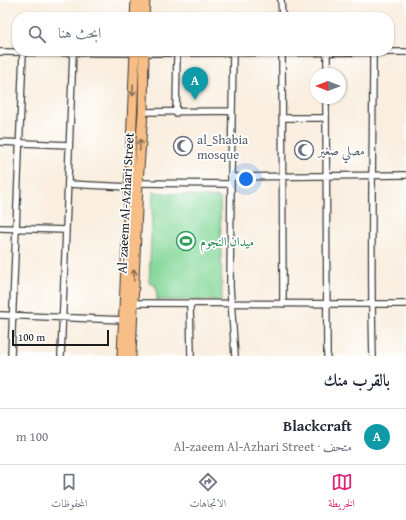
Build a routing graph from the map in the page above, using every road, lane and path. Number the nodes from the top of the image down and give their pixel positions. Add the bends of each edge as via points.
1 (136, 0) edge
2 (145, 0) edge
3 (281, 0) edge
4 (135, 12) edge
5 (144, 12) edge
6 (282, 12) edge
7 (0, 52) edge
8 (12, 52) edge
9 (394, 52) edge
10 (406, 52) edge
11 (23, 56) edge
12 (73, 56) edge
13 (139, 56) edge
14 (139, 56) edge
15 (177, 56) edge
16 (233, 56) edge
17 (282, 56) edge
18 (327, 56) edge
19 (373, 56) edge
20 (327, 68) edge
21 (326, 104) edge
22 (232, 111) junction
23 (142, 112) junction
24 (176, 113) junction
25 (282, 118) junction
26 (326, 118) junction
27 (0, 142) edge
28 (20, 143) junction
29 (69, 145) junction
30 (373, 175) junction
31 (406, 175) edge
32 (326, 176) junction
33 (231, 177) junction
34 (282, 177) junction
35 (138, 183) junction
36 (68, 184) junction
37 (231, 184) junction
38 (129, 187) junction
39 (0, 228) edge
40 (16, 228) junction
41 (66, 230) junction
42 (133, 303) junction
43 (190, 303) junction
44 (232, 304) junction
45 (283, 304) junction
46 (406, 304) edge
47 (326, 305) junction
48 (372, 305) junction
49 (0, 315) edge
50 (12, 316) junction
51 (62, 318) junction
52 (124, 320) junction
53 (327, 354) edge
54 (11, 356) edge
55 (61, 356) edge
56 (122, 356) edge
57 (131, 356) edge
58 (191, 356) edge
59 (235, 356) edge
60 (321, 356) edge
61 (373, 356) edge

1 - 4 main road
2 - 5 main road
3 - 6 street
7 - 8 street
9 - 10 street
11 - 28 street
12 - 29 street
13 - 23 main road, Al-zaeem Al-Azhari Street
14 -> 38 main road, Al-zaeem Al-Azhari Street
15 - 24 street
16 - 22 street
17 - 25 street
18 - 20 street
19 - 30 street
21 - 26 street
22 - 24 street
22 - 33 street
23 - 24 street
35 -> 23 main road, Al-zaeem Al-Azhari Street
25 - 26 street
25 - 34 street
26 - 32 street
27 - 28 street
28 - 29 street
28 - 40 street
29 - 36 street
30 - 31 street
30 - 32 street
30 - 48 street
32 - 34 street
32 - 47 street
33 - 34 street
33 - 37 street
34 - 45 street
35 - 37 street
42 -> 35 main road, Al-zaeem Al-Azhari Street
36 - 38 street
36 - 41 street
37 - 44 street
38 - 52 main road, Al-zaeem Al-Azhari Street
39 - 40 street
40 - 41 street
40 - 50 street
41 - 51 street
42 - 43 street
42 - 57 main road, Al-zaeem Al-Azhari Street
43 - 44 street
43 - 58 street
44 - 45 street
44 - 59 street
45 - 47 street
46 - 48 street
47 - 48 street
47 - 53 street
48 - 61 street
49 - 50 street
50 - 51 street
50 - 54 street
51 - 52 street
51 - 55 street
52 - 56 main road, Al-zaeem Al-Azhari Street
53 - 60 street

